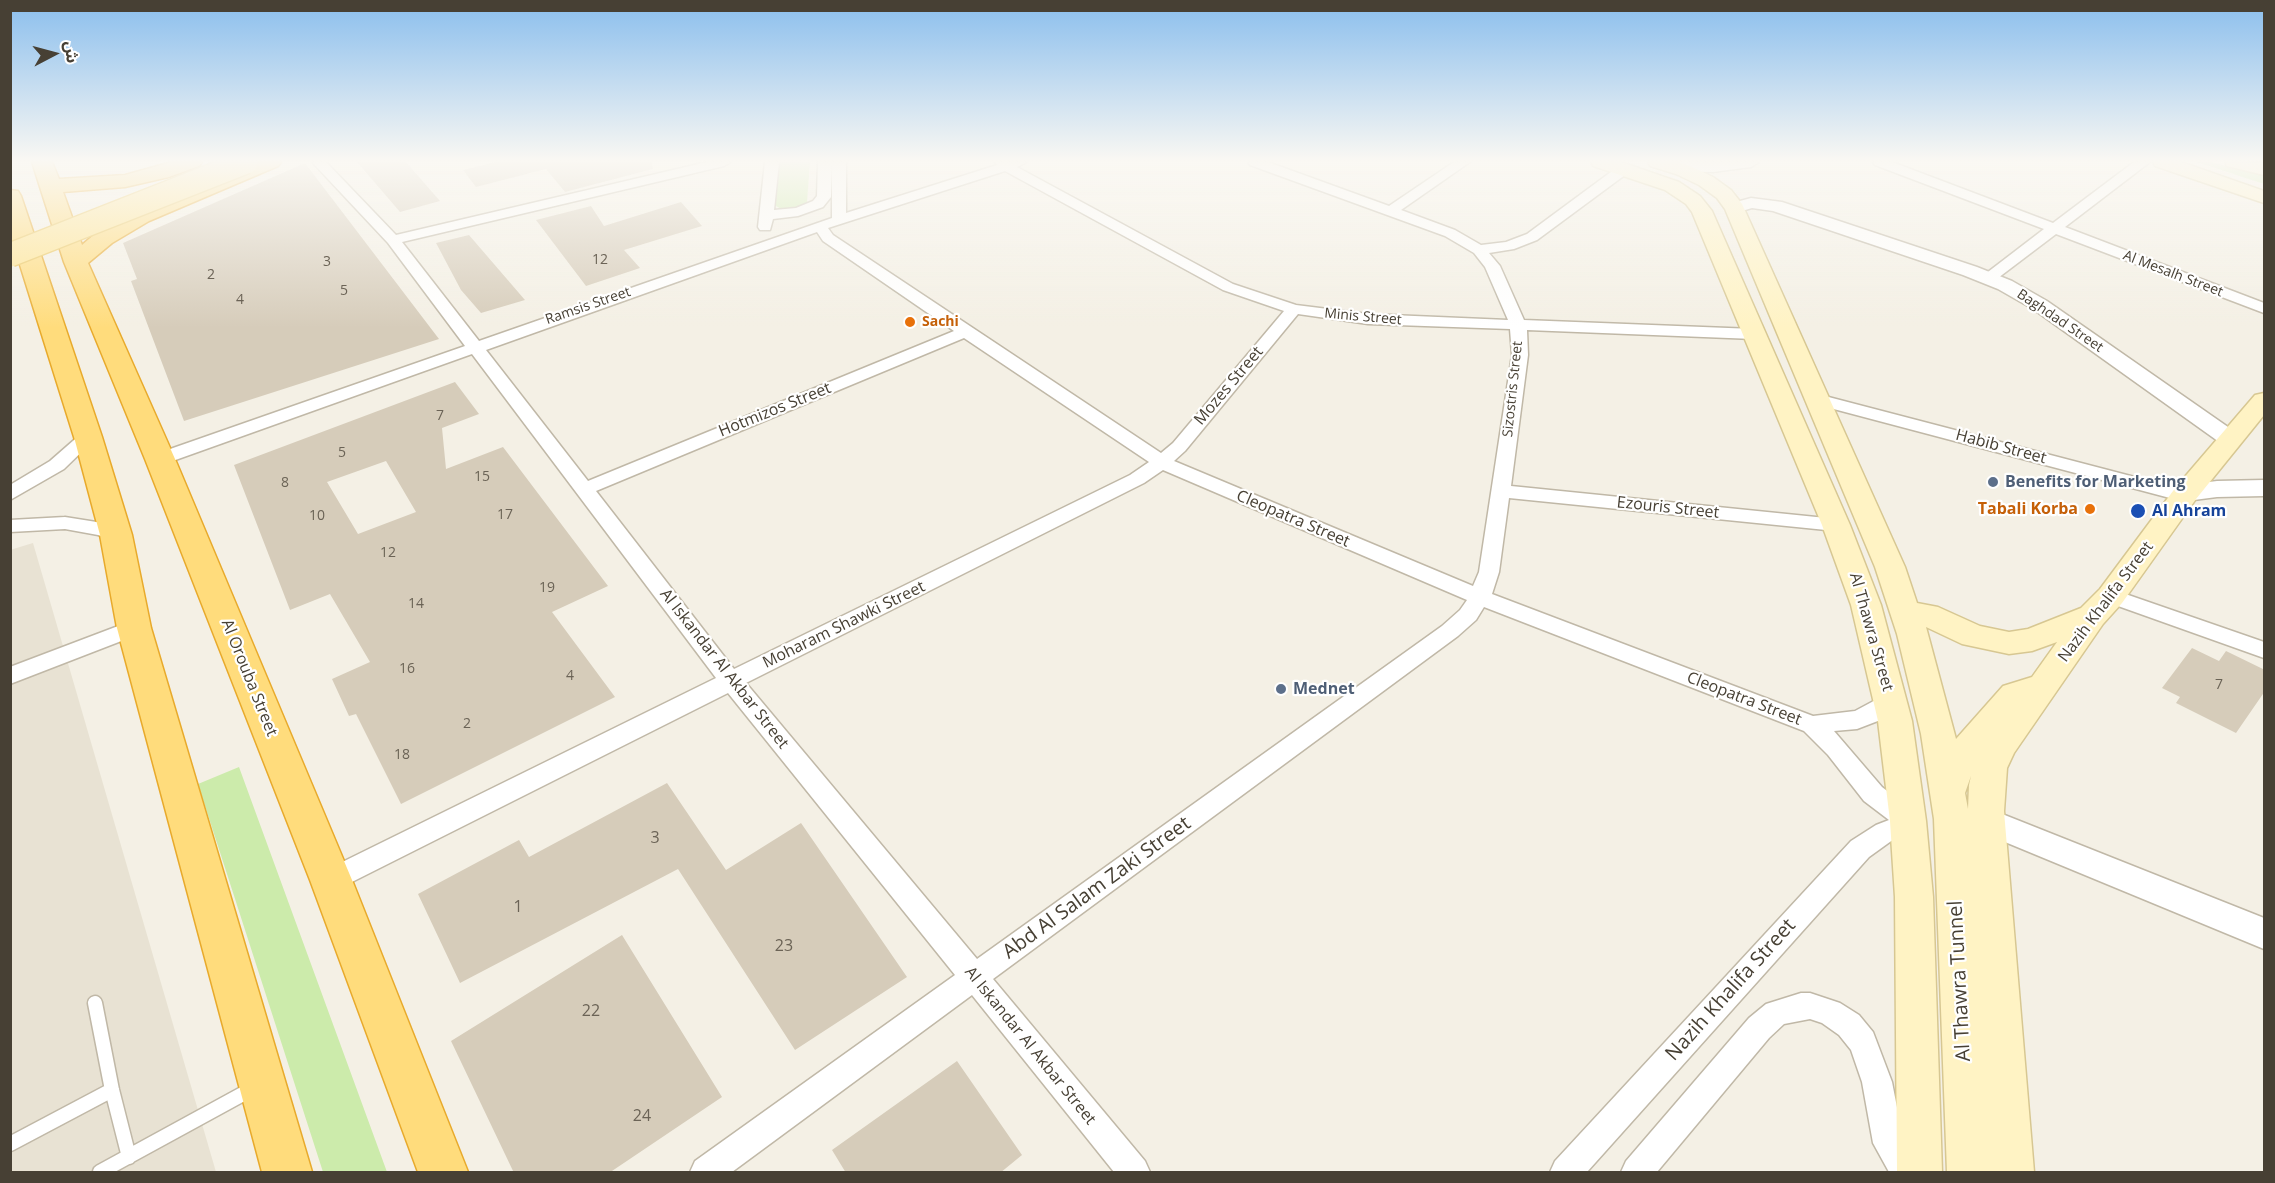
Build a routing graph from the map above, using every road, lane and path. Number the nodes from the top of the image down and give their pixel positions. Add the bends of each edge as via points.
1 (14, 217) edge
2 (61, 217) edge
3 (81, 217) edge
4 (106, 217) edge
5 (142, 217) edge
6 (371, 217) edge
7 (490, 217) edge
8 (766, 217) edge
9 (848, 217) edge
10 (1104, 217) edge
11 (1408, 217) edge
12 (1554, 217) edge
13 (1703, 217) edge
14 (1739, 217) edge
15 (1809, 217) edge
16 (2023, 217) edge
17 (2069, 217) edge
18 (839, 220) joint
19 (820, 226) junction
20 (2053, 229) junction
21 (393, 240) junction
22 (10, 245) edge
23 (762, 246) junction
24 (1479, 250) junction
25 (10, 255) edge
26 (76, 262) junction
27 (1989, 278) junction
28 (2265, 308) edge
29 (1294, 309) junction
30 (1517, 324) junction
31 (967, 331) junction
32 (1754, 334) junction
33 (474, 346) junction
34 (1817, 399) junction
35 (2265, 400) edge
36 (88, 437) junction
37 (2230, 439) junction
38 (160, 459) junction
39 (1162, 462) junction
40 (2265, 488) edge
41 (584, 489) junction
42 (1501, 492) junction
43 (10, 494) edge
44 (2185, 495) junction
45 (1836, 525) junction
46 (10, 526) edge
47 (116, 535) junction
48 (1480, 597) junction
49 (2102, 606) junction
50 (1905, 611) junction
51 (134, 628) junction
52 (2265, 650) edge
53 (10, 676) edge
54 (731, 681) junction
55 (2043, 688) junction
56 (1891, 702) junction
57 (1812, 725) junction
58 (1949, 790) junction
59 (1987, 821) junction
60 (1909, 823) junction
61 (331, 880) junction
62 (2265, 934) edge
63 (974, 977) junction
64 (95, 1003) dead end
65 (260, 1084) junction
66 (112, 1090) junction
67 (10, 1144) edge
68 (129, 1157) junction
69 (100, 1173) edge
70 (287, 1173) edge
71 (443, 1173) edge
72 (706, 1173) edge
73 (1134, 1173) edge
74 (1566, 1173) edge
75 (1637, 1173) edge
76 (1906, 1173) edge
77 (1920, 1173) edge
78 (1970, 1173) edge
79 (2012, 1173) edge

1 - 36 highway via 30,292
2 - 26 highway, Al Orouba Street
3 - 22 main road
4 - 25 main road, bridge
5 - 26 highway
6 - 21 street, Al Iskandar Al Akbar Street
7 - 21 street
8 - 23 street
9 - 18 street, Ramsis Street
10 - 29 street, Minis Street via 1228,287
11 - 24 street, Sizostris Street via 1450,233
12 - 24 street via 1532,237 1509,246
13 - 32 main road, Al Thawra Street
14 - 34 main road
15 - 27 street, Baghdad Street
16 - 20 street, Al Mesalh Street
17 - 20 street
18 - 19 street, Ramsis Street
19 - 23 street, Ramsis Street
19 - 31 street, Cleopatra Street via 828,238
20 - 27 street
20 - 28 street, Al Mesalh Street
21 - 33 street, Al Iskandar Al Akbar Street
23 - 33 street, Ramsis Street
24 - 30 street, Sizostris Street via 1492,266
26 - 38 highway, Al Orouba Street
27 - 37 street, Baghdad Street via 2040,305
29 - 30 street, Minis Street via 1357,319
29 - 39 street, Mozes Street via 1179,447
30 - 32 street, Minis Street
30 - 42 street, Sizostris Street via 1520,355
31 - 39 street, Cleopatra Street
31 - 41 street, Hotmizos Street
32 - 45 main road, Al Thawra Street
33 - 38 street, Ramsis Street
33 - 41 street, Al Iskandar Al Akbar Street
34 - 44 street, Habib Street
34 - 50 main road via 1890,567
35 - 37 main road, Nazih Khalifa Street
36 - 43 street via 57,465
36 - 47 highway
37 - 44 main road, Nazih Khalifa Street
38 - 61 highway, Al Orouba Street
39 - 48 street, Cleopatra Street
39 - 54 street, Moharam Shawki Street via 1123,486
40 - 44 street via 2226,488
41 - 54 street, Al Iskandar Al Akbar Street
42 - 45 street, Ezouris Street
42 - 48 street, Sizostris Street via 1489,573
44 - 49 main road, Nazih Khalifa Street
45 - 56 main road, Al Thawra Street via 1866,605
46 - 47 street via 65,523
47 - 51 highway
48 - 57 street, Cleopatra Street
48 - 63 street, Abd Al Salam Zaki Street via 1450,631
49 - 50 main road via 2032,640 2009,643 1973,636 1927,615
49 - 52 street
49 - 55 main road, Nazih Khalifa Street
50 - 58 main road via 1930,699
51 - 53 street
51 - 65 highway
54 - 61 street, Moharam Shawki Street
54 - 63 street, Al Iskandar Al Akbar Street
55 - 58 main road via 2015,695 1972,741
55 - 59 main road, Nazih Khalifa Street via 1993,761 1987,785
56 - 57 street, Cleopatra Street via 1857,720
56 - 60 main road, Al Thawra Street
57 - 60 street, Cleopatra Street via 1836,748 1872,794
58 - 78 main road, Al Thawra Tunnel
59 - 62 street
59 - 79 main road
60 - 74 street, Nazih Khalifa Street via 1885,832 1860,849
60 - 77 main road, Al Thawra Street
61 - 71 highway, Al Orouba Street
63 - 72 street, Abd Al Salam Zaki Street
63 - 73 street, Al Iskandar Al Akbar Street
64 - 66 lane
65 - 68 lane
65 - 70 highway
66 - 67 lane
66 - 68 lane
68 - 69 lane
75 - 76 street via 1759,1028 1776,1013 1801,1006 1830,1012 1849,1025 1863,1042 1877,1082 1889,1143

